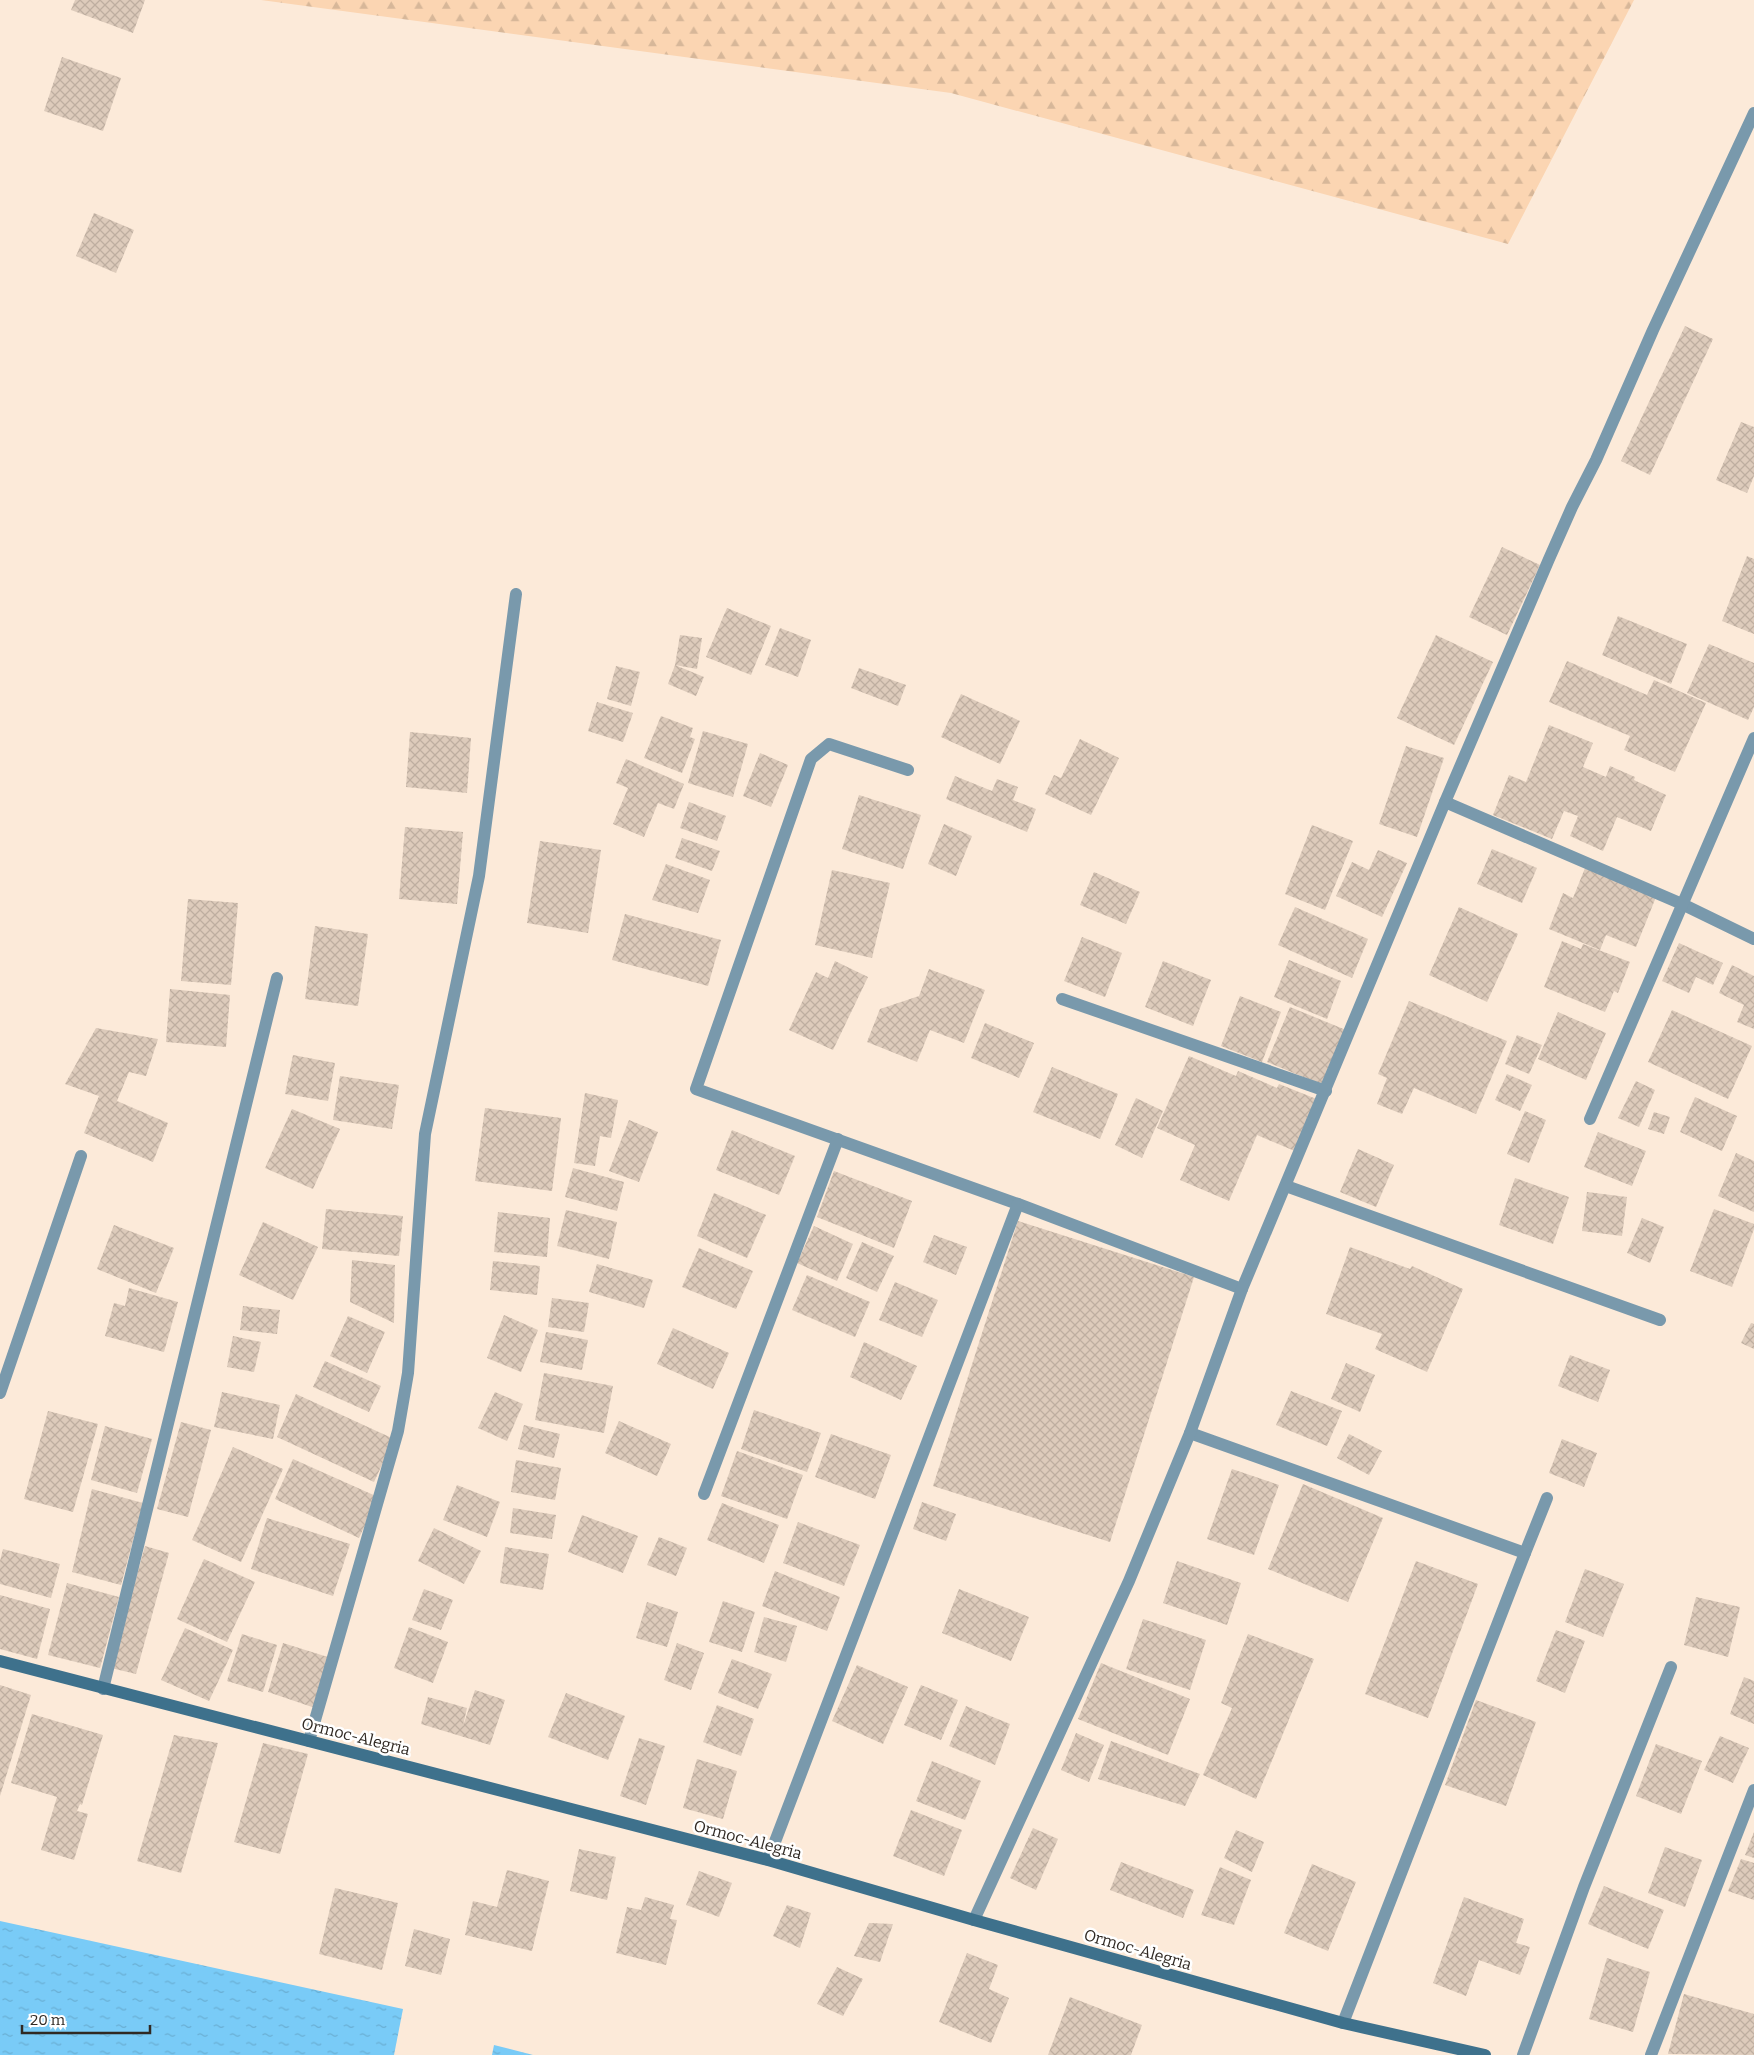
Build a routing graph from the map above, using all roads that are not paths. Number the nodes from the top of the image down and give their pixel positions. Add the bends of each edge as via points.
1 (1754, 113) edge
2 (516, 594) dead end
3 (1754, 738) edge
4 (908, 770) dead end
5 (1445, 802) junction
6 (1682, 904) junction
7 (1754, 939) edge
8 (277, 978) dead end
9 (1062, 999) dead end
10 (1326, 1090) junction
11 (1590, 1119) dead end
12 (838, 1139) junction
13 (81, 1156) dead end
14 (1286, 1186) junction
15 (1018, 1204) junction
16 (1242, 1289) junction
17 (1660, 1320) dead end
18 (0, 1393) edge
19 (1190, 1433) junction
20 (704, 1494) dead end
21 (1547, 1498) dead end
22 (1525, 1553) junction
23 (0, 1661) edge
24 (1671, 1667) dead end
25 (103, 1689) junction
26 (309, 1741) junction
27 (1754, 1790) edge
28 (768, 1860) junction
29 (974, 1920) junction
30 (1343, 2023) junction
31 (1485, 2055) edge
32 (1523, 2055) edge
33 (1651, 2055) edge

1 - 5 street via 1568,515
2 - 26 street via 479,876 425,1134 408,1372 398,1431
3 - 6 street
4 - 12 street via 829,744 811,759 696,1089
5 - 6 street
5 - 10 street
6 - 7 street
6 - 11 street
8 - 25 street
9 - 10 street
10 - 14 street
12 - 15 street
12 - 20 street
13 - 18 street
14 - 16 street
14 - 17 street
15 - 16 street
15 - 28 street
16 - 19 street
19 - 22 street
19 - 29 street via 1129,1581
21 - 22 street
22 - 30 street
23 - 25 street, Ormoc-Alegria
24 - 32 street via 1584,1887
25 - 26 street, Ormoc-Alegria
26 - 28 street, Ormoc-Alegria
27 - 33 street
28 - 29 street, Ormoc-Alegria
29 - 30 street, Ormoc-Alegria
30 - 31 street, Ormoc-Alegria

